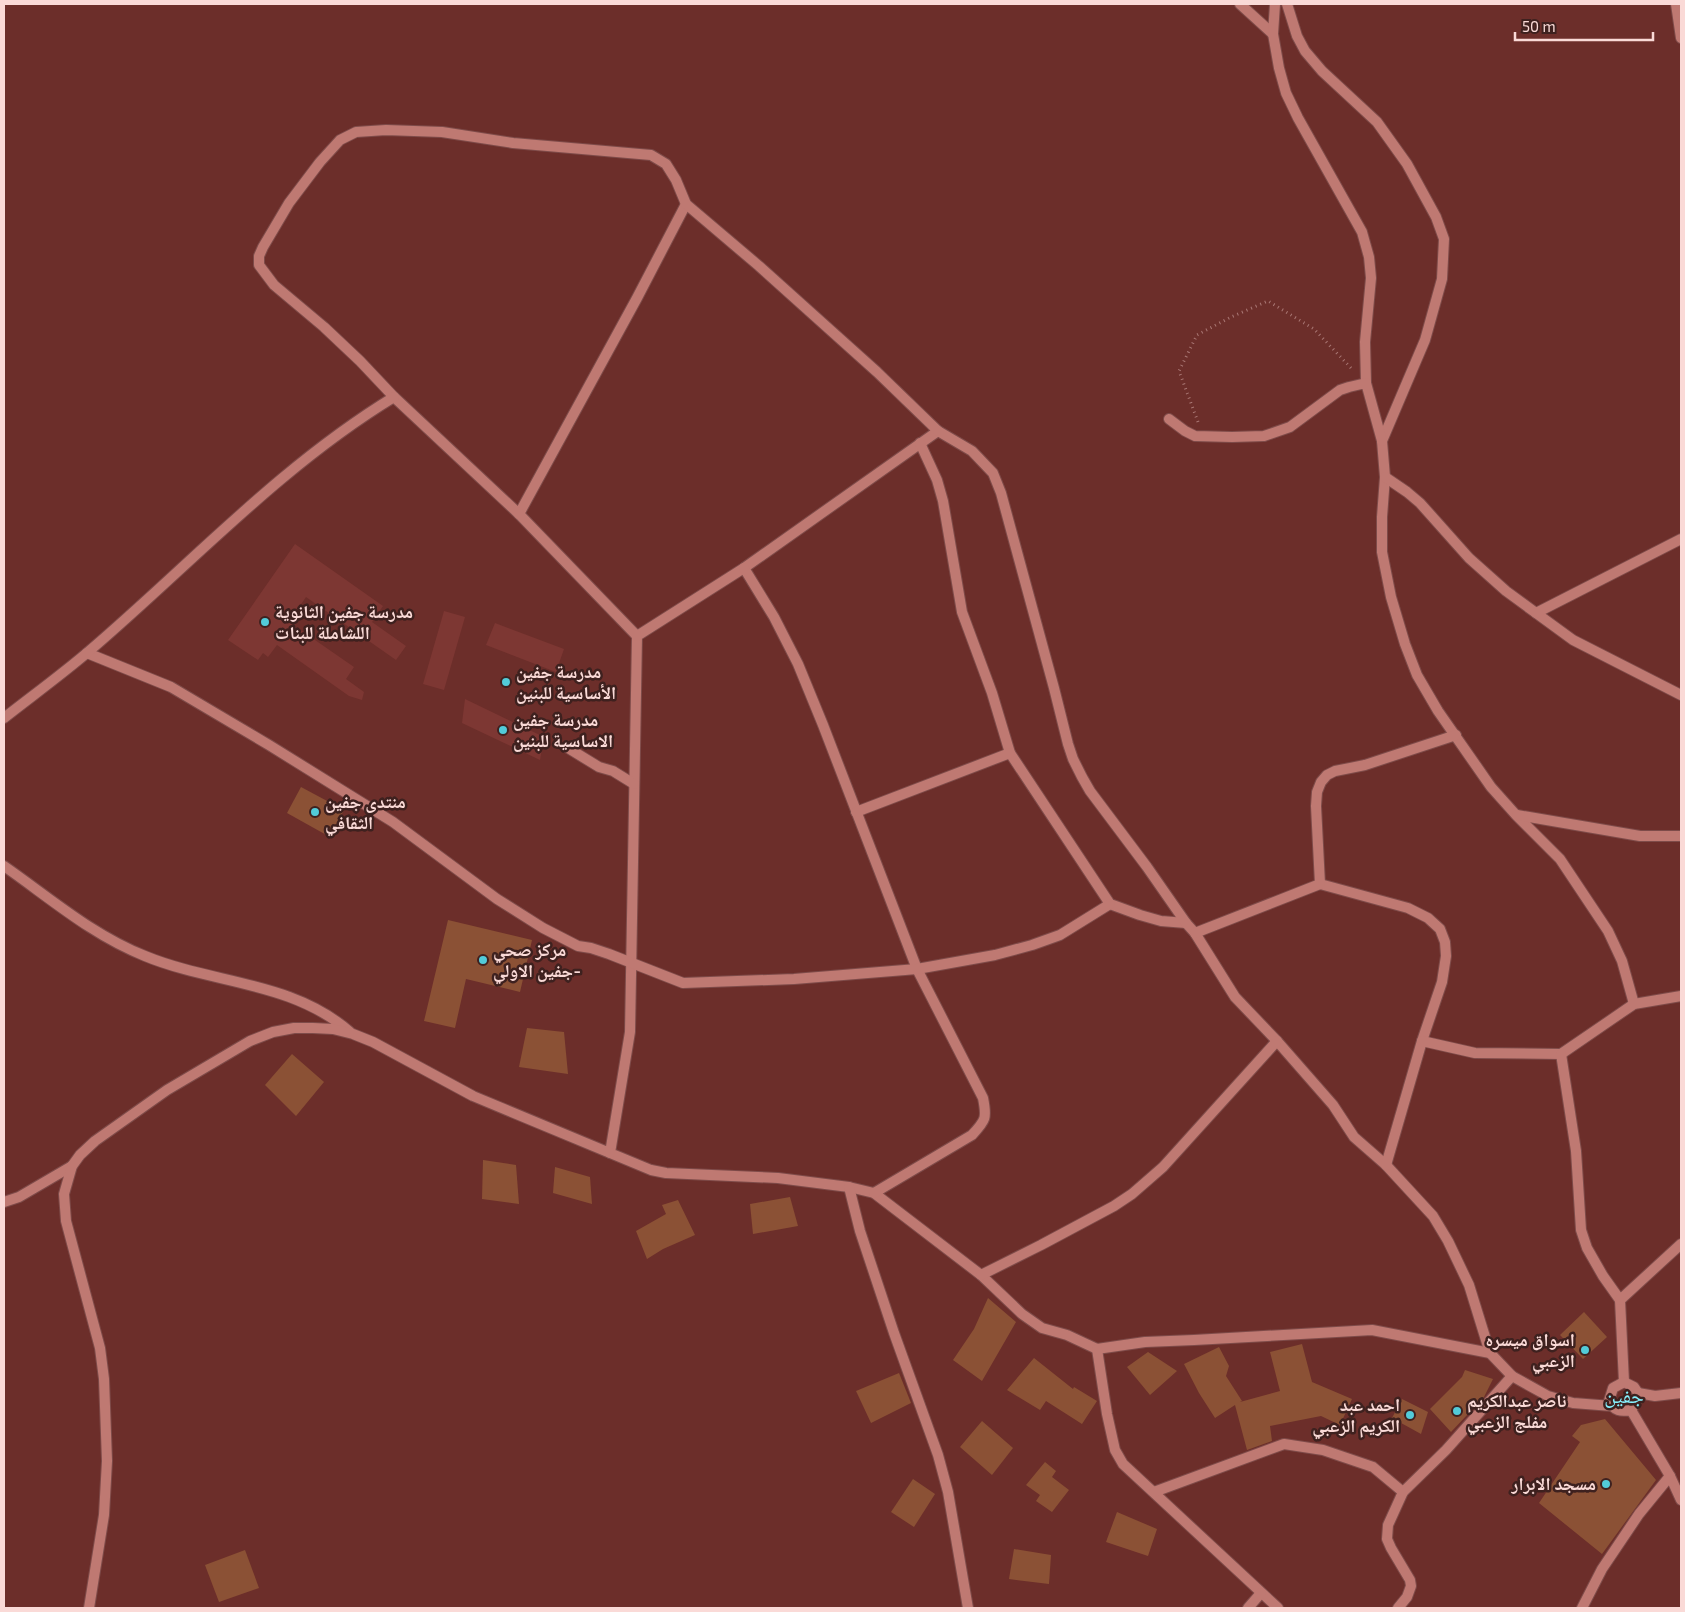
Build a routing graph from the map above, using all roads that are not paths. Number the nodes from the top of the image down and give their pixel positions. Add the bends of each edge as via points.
1 (1240, 4) edge
2 (1275, 4) edge
3 (1287, 4) edge
4 (1676, 4) edge
5 (1273, 34) junction
6 (1681, 38) edge
7 (686, 204) junction
8 (1366, 383) junction
9 (394, 397) junction
10 (1169, 420) dead end
11 (938, 431) junction
12 (1382, 442) junction
13 (920, 443) junction
14 (1385, 477) junction
15 (519, 514) junction
16 (1681, 539) edge
17 (744, 568) junction
18 (1536, 613) junction
19 (637, 636) junction
20 (87, 653) junction
21 (1681, 695) edge
22 (4, 718) edge
23 (1456, 735) junction
24 (568, 748) dead end
25 (1010, 753) junction
26 (634, 784) junction
27 (856, 812) junction
28 (1516, 815) junction
29 (1681, 836) edge
30 (4, 866) edge
31 (1320, 884) junction
32 (1110, 904) junction
33 (1186, 923) junction
34 (1195, 933) junction
35 (631, 962) junction
36 (917, 969) junction
37 (1681, 996) edge
38 (1634, 1004) junction
39 (353, 1034) junction
40 (1277, 1041) junction
41 (1422, 1041) junction
42 (1561, 1054) junction
43 (610, 1153) junction
44 (1386, 1165) junction
45 (72, 1166) junction
46 (848, 1187) junction
47 (874, 1193) junction
48 (4, 1202) edge
49 (1681, 1244) edge
50 (981, 1275) junction
51 (1620, 1300) junction
52 (1097, 1349) junction
53 (1490, 1353) junction
54 (1512, 1376) junction
55 (1624, 1382) junction
56 (1638, 1393) junction
57 (1681, 1393) edge
58 (1612, 1406) junction
59 (1631, 1410) junction
60 (1670, 1476) junction
61 (1154, 1492) junction
62 (1403, 1492) junction
63 (1681, 1500) edge
64 (1261, 1593) junction
65 (89, 1608) edge
66 (968, 1608) edge
67 (1248, 1608) edge
68 (1278, 1608) edge
69 (1398, 1608) edge
70 (1582, 1608) edge

1 - 5 street
2 - 5 street
3 - 12 street via 1297,36 1306,51 1322,71 1377,122 1407,164 1436,217 1444,239 1442,279 1425,340
4 - 6 street
5 - 8 street via 1286,93 1362,232 1369,257
7 - 9 street via 666,164 651,155 514,143 442,132 356,132 340,140 289,203 263,246 260,265 274,285 342,344
7 - 11 street via 877,372
7 - 15 street
8 - 10 street via 1340,390 1290,427 1264,436 1195,436
8 - 12 street
9 - 15 street
9 - 20 street via 320,448 219,533
11 - 13 street
11 - 33 street via 972,451 993,473 1073,759 1090,791
12 - 14 street
13 - 17 street
13 - 25 street via 944,501 962,612
14 - 18 street via 1420,503 1468,558
14 - 23 street via 1382,552 1391,598 1417,675
15 - 19 street
16 - 18 street
17 - 19 street
17 - 27 street via 798,664
18 - 21 street via 1573,640
19 - 26 street
20 - 22 street
20 - 35 street via 171,687 269,745 393,822 497,899 543,928 578,946
23 - 28 street via 1491,787
23 - 31 street via 1327,775 1317,792 1316,806
24 - 26 street
25 - 27 street
25 - 32 street
26 - 35 street
27 - 36 street
28 - 29 street via 1640,836
28 - 38 street via 1560,859 1608,931 1622,961
30 - 39 street via 78,920 121,946 182,970 292,997 335,1018
31 - 34 street
31 - 41 street via 1408,908 1428,918 1440,929 1445,942 1445,965
32 - 33 street via 1161,921
32 - 36 street via 1060,935 1032,945
33 - 34 street
34 - 40 street via 1235,997
35 - 36 street via 683,983 794,979
35 - 43 street via 630,1032
36 - 47 street via 983,1098 986,1114 972,1135
37 - 38 street
38 - 42 street
39 - 43 street via 473,1096
39 - 45 street via 333,1029 294,1028 250,1041 133,1113 95,1141
40 - 44 street via 1333,1105 1354,1137
40 - 50 street via 1163,1167 1132,1194
41 - 42 street via 1475,1053
41 - 44 street
42 - 51 street via 1576,1151 1581,1230 1587,1248
43 - 46 street via 666,1173 778,1178
44 - 53 street via 1433,1216 1448,1241 1469,1285
45 - 48 street via 19,1197
45 - 65 street via 64,1194 66,1221 100,1348 104,1379 105,1506
46 - 47 street
46 - 66 street via 860,1232 938,1455 948,1492
47 - 50 street
49 - 51 street
50 - 52 street via 1022,1314 1042,1328
51 - 55 street
52 - 53 street via 1145,1342 1372,1330
52 - 61 street via 1115,1450 1123,1464
53 - 54 street
54 - 58 street via 1548,1396 1573,1403
54 - 62 street via 1446,1450
55 - 56 street
55 - 58 street via 1613,1388 1609,1401
56 - 57 street via 1655,1396
56 - 59 street
58 - 59 street via 1622,1411
59 - 60 street
60 - 63 street
60 - 70 street via 1602,1568
61 - 62 street via 1284,1444 1323,1450 1373,1467
61 - 64 street
62 - 69 street via 1388,1525 1387,1539 1411,1586
64 - 67 street
64 - 68 street

